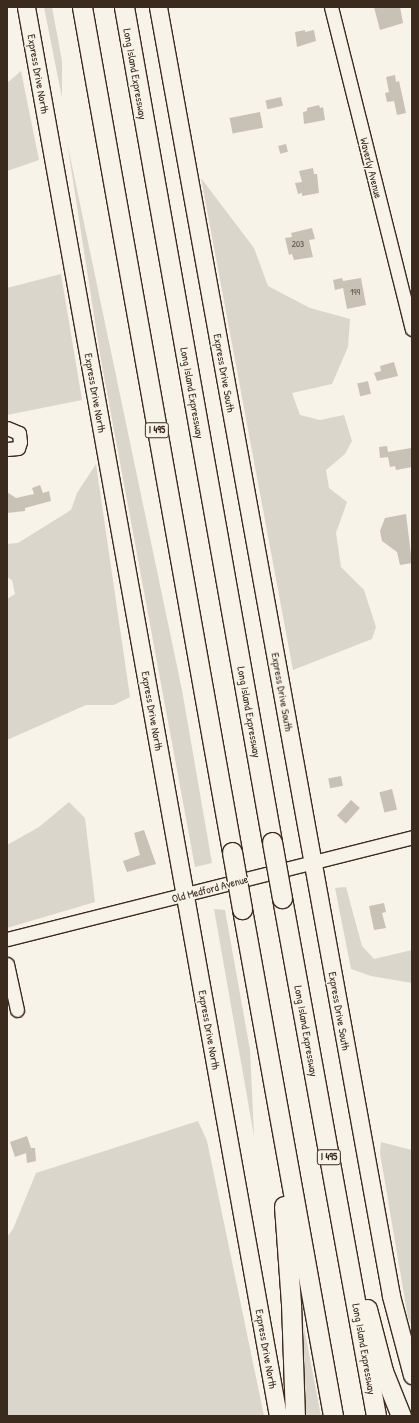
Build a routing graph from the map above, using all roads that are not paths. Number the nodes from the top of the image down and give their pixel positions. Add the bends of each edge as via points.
1 (26, 7) edge
2 (82, 7) edge
3 (124, 7) edge
4 (158, 7) edge
5 (331, 7) edge
6 (412, 329) edge
7 (7, 428) edge
8 (7, 449) edge
9 (412, 837) edge
10 (312, 863) junction
11 (185, 895) junction
12 (7, 939) edge
13 (7, 964) edge
14 (17, 1010) dead end
15 (276, 1095) junction
16 (340, 1221) junction
17 (412, 1375) edge
18 (278, 1416) edge
19 (295, 1416) edge
20 (333, 1416) edge
21 (376, 1416) edge
22 (401, 1416) edge

1 - 11 main road, Express Drive North
2 - 15 highway, I 495, bridge
3 - 16 highway, Long Island Expressway / I 495, bridge
4 - 10 main road, Express Drive South
5 - 6 street, Waverly Avenue
7 - 8 street via 19,433 20,442 18,448
9 - 10 street, Old Medford Avenue
10 - 11 street, Old Medford Avenue
10 - 17 main road, Express Drive South via 394,1316
11 - 12 street, Old Medford Avenue
11 - 18 main road, Express Drive North
13 - 14 street
15 - 19 highway via 289,1266
15 - 20 highway, I 495
16 - 21 highway, Long Island Expressway / I 495
16 - 22 highway via 376,1337 383,1371

